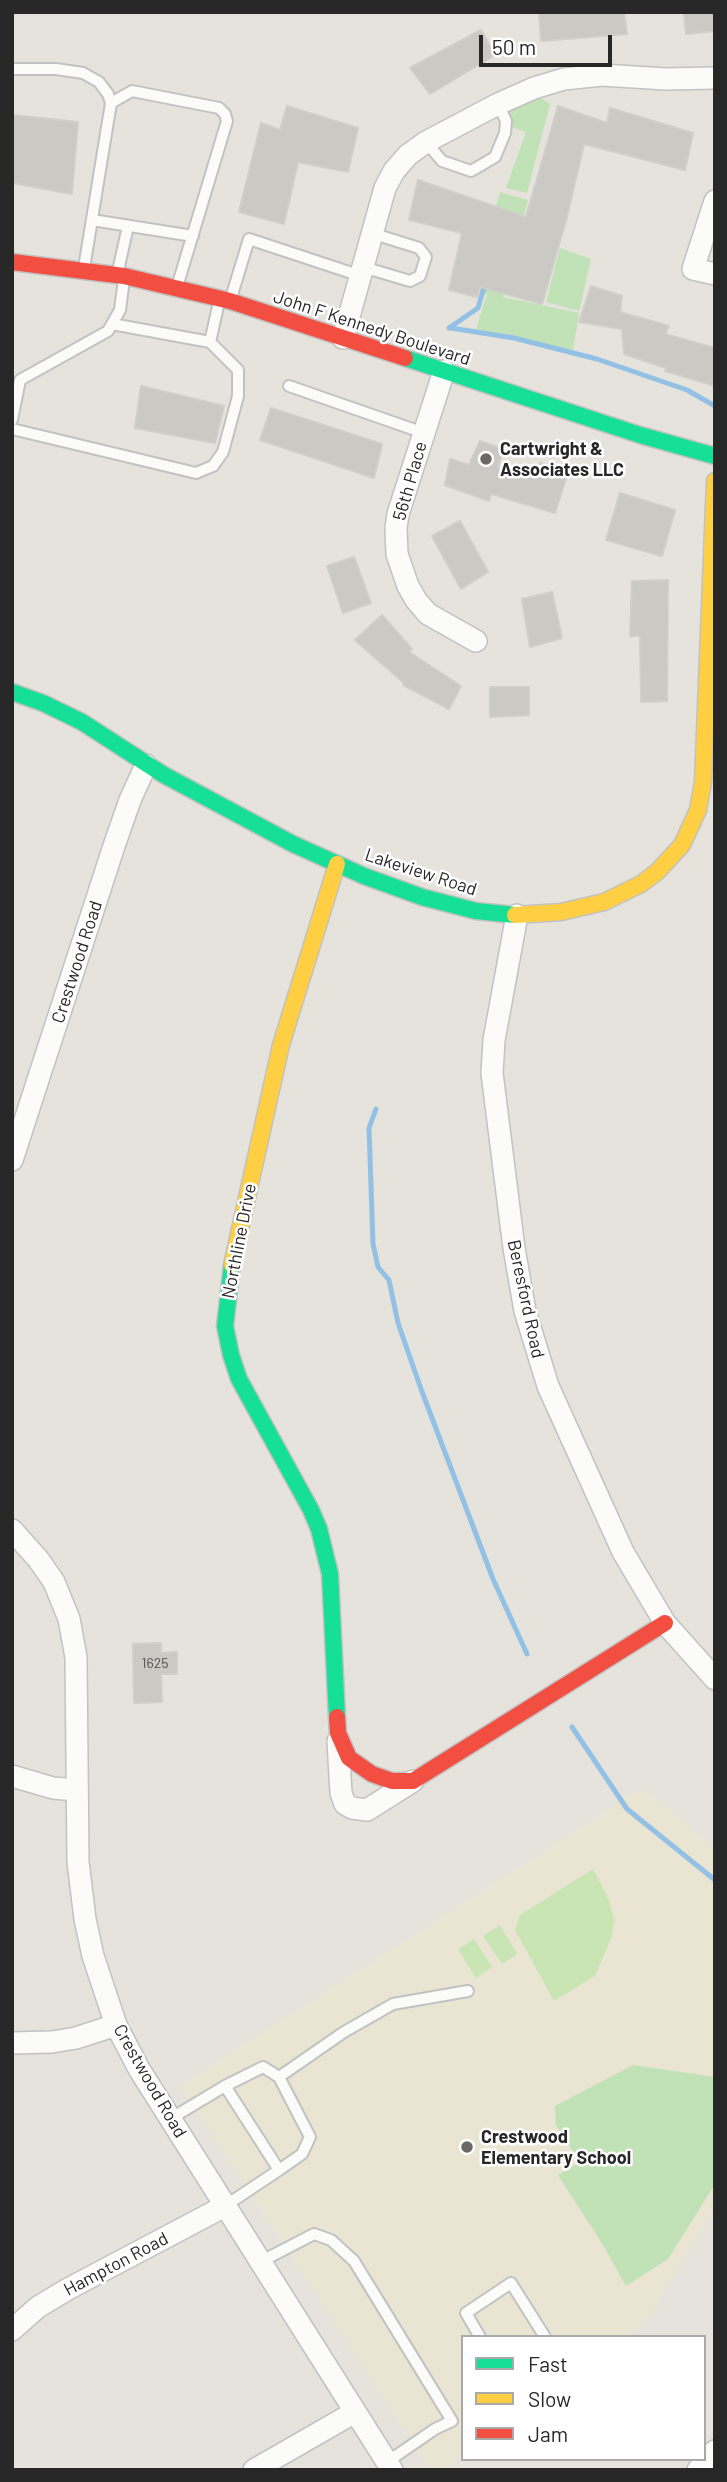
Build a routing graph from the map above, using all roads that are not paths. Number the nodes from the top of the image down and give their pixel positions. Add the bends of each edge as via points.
1 (12, 69) edge
2 (715, 78) edge
3 (111, 103) junction
4 (498, 104) junction
5 (426, 142) junction
6 (715, 201) edge
7 (92, 219) junction
8 (128, 226) junction
9 (371, 233) junction
10 (193, 236) junction
11 (12, 262) edge
12 (83, 270) junction
13 (362, 271) junction
14 (715, 274) edge
15 (121, 276) junction
16 (176, 287) junction
17 (225, 300) junction
18 (112, 324) junction
19 (343, 338) junction
20 (210, 342) junction
21 (444, 371) junction
22 (289, 386) dead end
23 (12, 419) edge
24 (12, 429) edge
25 (424, 433) junction
26 (715, 456) edge
27 (715, 481) edge
28 (476, 640) dead end
29 (12, 692) edge
30 (710, 716) edge
31 (146, 765) junction
32 (337, 864) junction
33 (517, 915) junction
34 (12, 1160) edge
35 (12, 1530) edge
36 (665, 1622) junction
37 (715, 1679) edge
38 (338, 1733) junction
39 (12, 1776) edge
40 (413, 1781) junction
41 (77, 1790) junction
42 (468, 1992) dead end
43 (116, 2025) junction
44 (12, 2043) edge
45 (279, 2077) junction
46 (225, 2086) junction
47 (170, 2119) junction
48 (279, 2170) junction
49 (225, 2206) junction
50 (260, 2262) junction
51 (12, 2330) edge
52 (479, 2335) edge
53 (544, 2335) edge
54 (355, 2412) junction
55 (457, 2418) edge
56 (715, 2451) edge
57 (390, 2466) edge
58 (254, 2470) edge
59 (698, 2470) edge

1 - 3 lane via 83,73 99,82
2 - 4 street via 579,77 534,88
3 - 7 lane
3 - 10 lane via 132,91 219,108 225,114 227,121
4 - 5 street
4 - 5 lane via 506,121 505,133 495,157 471,171 442,161
5 - 9 street via 394,171
6 - 14 street via 693,269
7 - 8 lane
7 - 12 lane
8 - 10 lane
8 - 15 lane
9 - 13 street
9 - 13 lane via 419,248 426,257 420,276 410,281
10 - 16 lane
11 - 12 street, John F Kennedy Boulevard
12 - 15 street, John F Kennedy Boulevard
13 - 17 lane via 249,239
13 - 19 street
15 - 16 street, John F Kennedy Boulevard
15 - 18 lane via 120,310
16 - 17 street, John F Kennedy Boulevard
17 - 19 street, John F Kennedy Boulevard
17 - 20 lane
18 - 20 lane
18 - 23 lane via 108,331 20,380
19 - 21 street, John F Kennedy Boulevard
20 - 24 lane via 238,370 238,396 223,453 213,467 197,473
21 - 25 street, 56th Place
21 - 26 street, John F Kennedy Boulevard
22 - 25 lane
25 - 28 street, 56th Place via 398,514 397,554 408,586 428,614
27 - 30 street, Lakeview Road
29 - 31 street, Lakeview Road via 82,722
30 - 33 street, Lakeview Road via 698,810 673,856 642,884 604,902 561,912
31 - 32 street, Lakeview Road
31 - 34 street, Crestwood Road via 117,837
32 - 33 street, Lakeview Road via 422,897 476,911
32 - 38 street, Northline Drive via 281,1045 230,1273 225,1326 239,1379 319,1529 330,1574
33 - 36 street, Beresford Road via 492,1073 525,1311 540,1366 589,1481 622,1552
35 - 41 street, Crestwood Road via 54,1582 69,1619 76,1657
36 - 37 street, Beresford Road
36 - 40 street, Northline Drive
38 - 40 street, Northline Drive via 358,1767 392,1781
38 - 40 street, Northline Drive via 345,1804 367,1810
39 - 41 street
41 - 43 street, Crestwood Road via 85,1919
42 - 45 lane via 393,2004
43 - 44 street via 76,2038
43 - 47 street, Crestwood Road
45 - 46 lane via 263,2067
45 - 48 lane via 310,2137 302,2154
46 - 47 lane
46 - 48 lane
47 - 49 street, Crestwood Road
48 - 49 lane
49 - 50 street, Crestwood Road
49 - 51 street, Hampton Road via 68,2289
50 - 54 street, Crestwood Road
50 - 55 lane via 314,2234 331,2240 354,2262
52 - 53 lane via 466,2313 512,2283
54 - 57 street, Crestwood Road
54 - 58 street
55 - 57 lane via 435,2429
56 - 59 street

